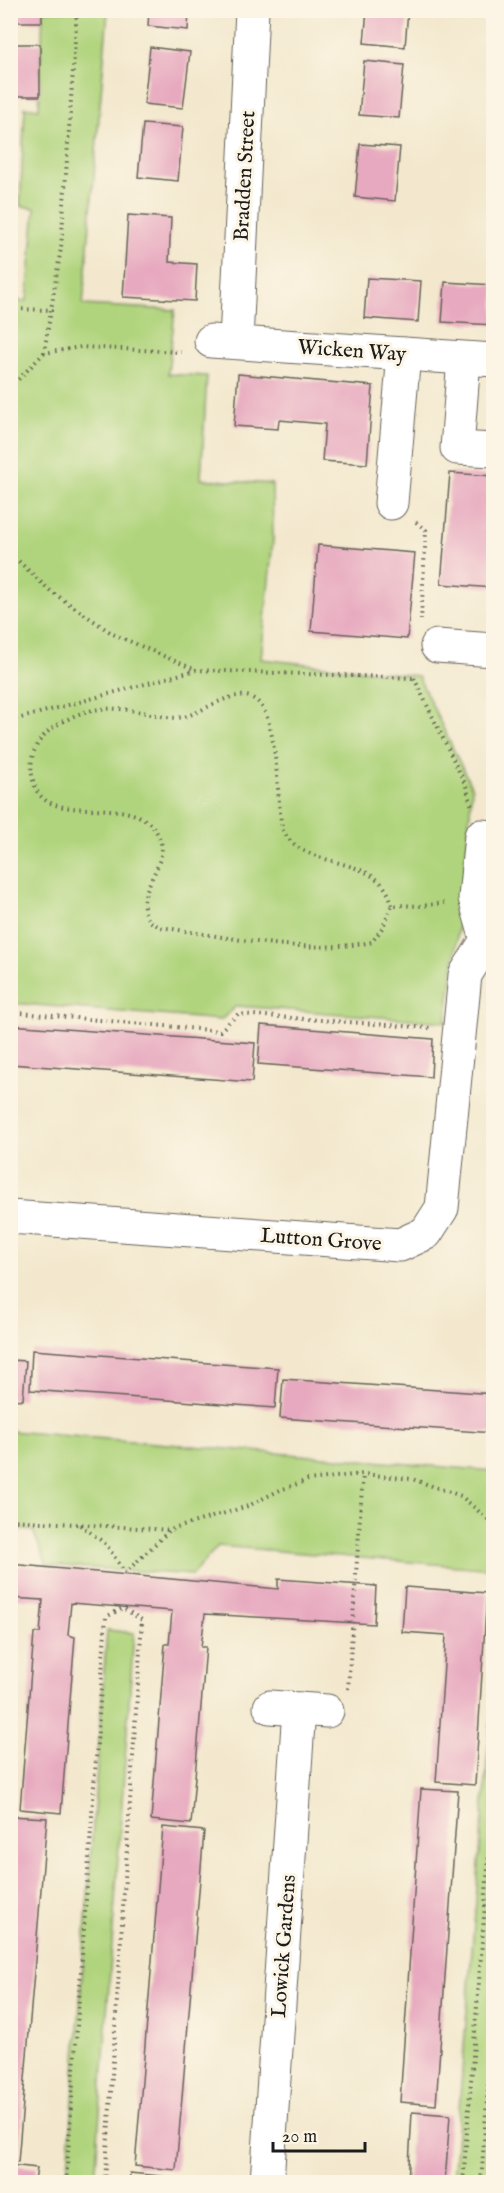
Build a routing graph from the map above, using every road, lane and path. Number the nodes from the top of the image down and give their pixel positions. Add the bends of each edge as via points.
1 (76, 10) edge
2 (252, 10) edge
3 (10, 309) edge
4 (53, 310) junction
5 (223, 341) junction
6 (44, 353) junction
7 (404, 354) junction
8 (479, 359) edge
9 (10, 388) edge
10 (494, 450) edge
11 (391, 503) joint
12 (10, 554) edge
13 (437, 646) joint
14 (494, 650) edge
15 (196, 670) junction
16 (10, 721) edge
17 (487, 837) edge
18 (474, 898) junction
19 (392, 905) junction
20 (490, 938) edge
21 (10, 1012) edge
22 (458, 1029) junction
23 (10, 1217) edge
24 (363, 1474) junction
25 (10, 1520) edge
26 (492, 1521) edge
27 (79, 1524) junction
28 (494, 1529) edge
29 (170, 1530) junction
30 (299, 1709) joint
31 (494, 1792) edge
32 (494, 2005) edge
33 (66, 2182) edge
34 (105, 2182) edge
35 (267, 2182) edge
36 (463, 2182) edge
37 (481, 2182) edge

1 - 4 path via 62,236
2 - 5 street, Bradden Street
3 - 4 path
4 - 6 path
5 - 6 path via 196,352 81,347
5 - 7 street, Wicken Way
6 - 9 path
7 - 8 street, Wicken Way
7 - 11 street
8 - 10 street via 457,448
11 - 13 path via 426,530 419,618
12 - 15 path via 49,590 113,634
13 - 14 street
15 - 16 path
15 - 17 path via 414,678
17 - 18 street
18 - 19 path via 421,906
18 - 20 street
19 - 19 path via 372,942 341,948 160,927 149,921 143,905 158,866 161,841 149,822 119,809 52,805 35,791 30,768 37,745 54,726 79,713 105,708 184,717 245,695 259,702 268,719 283,833 298,847 376,878 390,893
20 - 22 street, Lutton Grove via 465,975
21 - 22 path via 220,1031 238,1014
22 - 23 street, Lutton Grove via 442,1208 426,1233 400,1245
24 - 26 path via 412,1479 461,1496
24 - 29 path via 308,1480 248,1506
24 - 30 path via 347,1700
25 - 27 path
26 - 28 path
27 - 29 path
27 - 29 path via 106,1544 125,1573
30 - 35 street, Lowick Gardens
31 - 36 path
32 - 37 path
33 - 34 path via 106,1617 123,1608 142,1620

